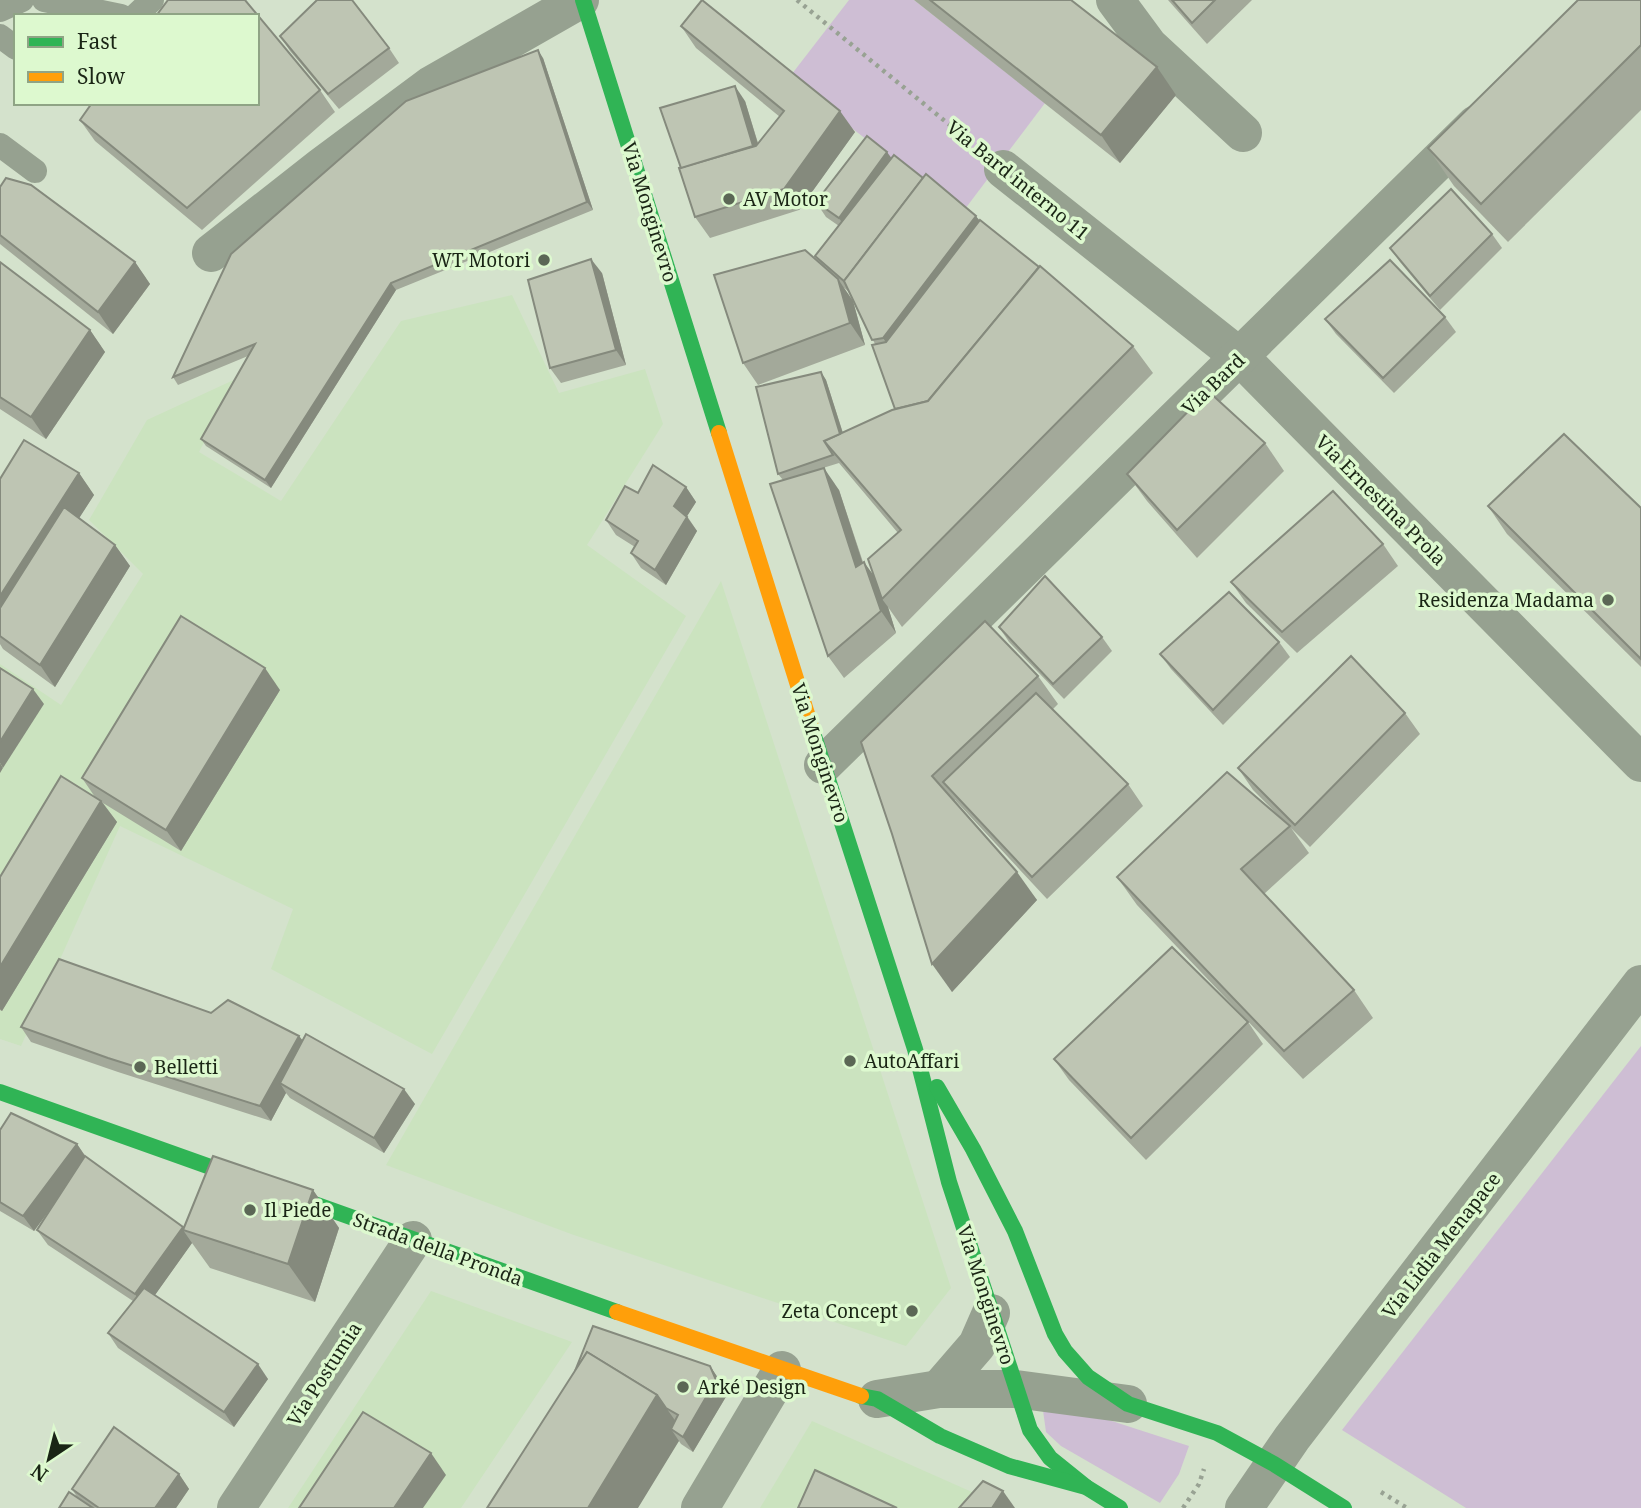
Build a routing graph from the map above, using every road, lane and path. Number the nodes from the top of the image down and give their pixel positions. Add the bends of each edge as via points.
1 (22, 0) edge
2 (44, 0) edge
3 (152, 0) edge
4 (582, 0) edge
5 (797, 0) edge
6 (1115, 0) edge
7 (0, 10) edge
8 (111, 14) edge
9 (137, 14) edge
10 (1503, 97) edge
11 (918, 99) dead end
12 (1243, 133) dead end
13 (0, 145) edge
14 (1003, 169) joint
15 (35, 171) dead end
16 (211, 253) dead end
17 (1240, 357) junction
18 (1641, 763) edge
19 (823, 765) junction
20 (1641, 984) edge
21 (915, 1049) junction
22 (0, 1092) edge
23 (413, 1240) junction
24 (991, 1313) junction
25 (782, 1370) junction
26 (1016, 1388) junction
27 (939, 1389) junction
28 (877, 1399) junction
29 (1128, 1404) junction
30 (1273, 1464) junction
31 (1086, 1487) junction
32 (236, 1508) edge
33 (701, 1508) edge
34 (1120, 1508) edge
35 (1244, 1508) edge
36 (1343, 1508) edge

1 - 7 lane
2 - 8 lane
3 - 9 lane
4 - 16 street, Via Monginevro via 431,85
4 - 19 street, Via Monginevro
5 - 11 path
5 - 14 path, Via Bard interno 11
6 - 12 street via 1149,46
10 - 17 street, Via Bard
13 - 15 lane
14 - 17 street, Via Bard interno 11
17 - 18 street, Via Ernestina Prola
17 - 19 street, Via Bard
19 - 21 street, Via Monginevro
20 - 30 street, Via Lidia Menapace
21 - 24 street, Via Monginevro via 949,1182
21 - 29 street via 1015,1231 1065,1351 1088,1377
22 - 23 street, Strada della Pronda
23 - 25 street, Strada della Pronda
23 - 32 street, Via Postumia
24 - 26 street, Via Monginevro
24 - 27 street via 977,1345
25 - 28 street, Strada della Pronda
25 - 33 street
26 - 27 street, Strada della Pronda
26 - 29 street, Strada della Pronda
26 - 31 street, Via Monginevro via 1030,1430 1050,1458
27 - 28 street, Strada della Pronda
28 - 31 street, Strada della Pronda via 940,1436 1009,1466
29 - 30 street via 1217,1433
30 - 35 street, Via Lidia Menapace
30 - 36 street
31 - 34 street, Strada della Pronda

